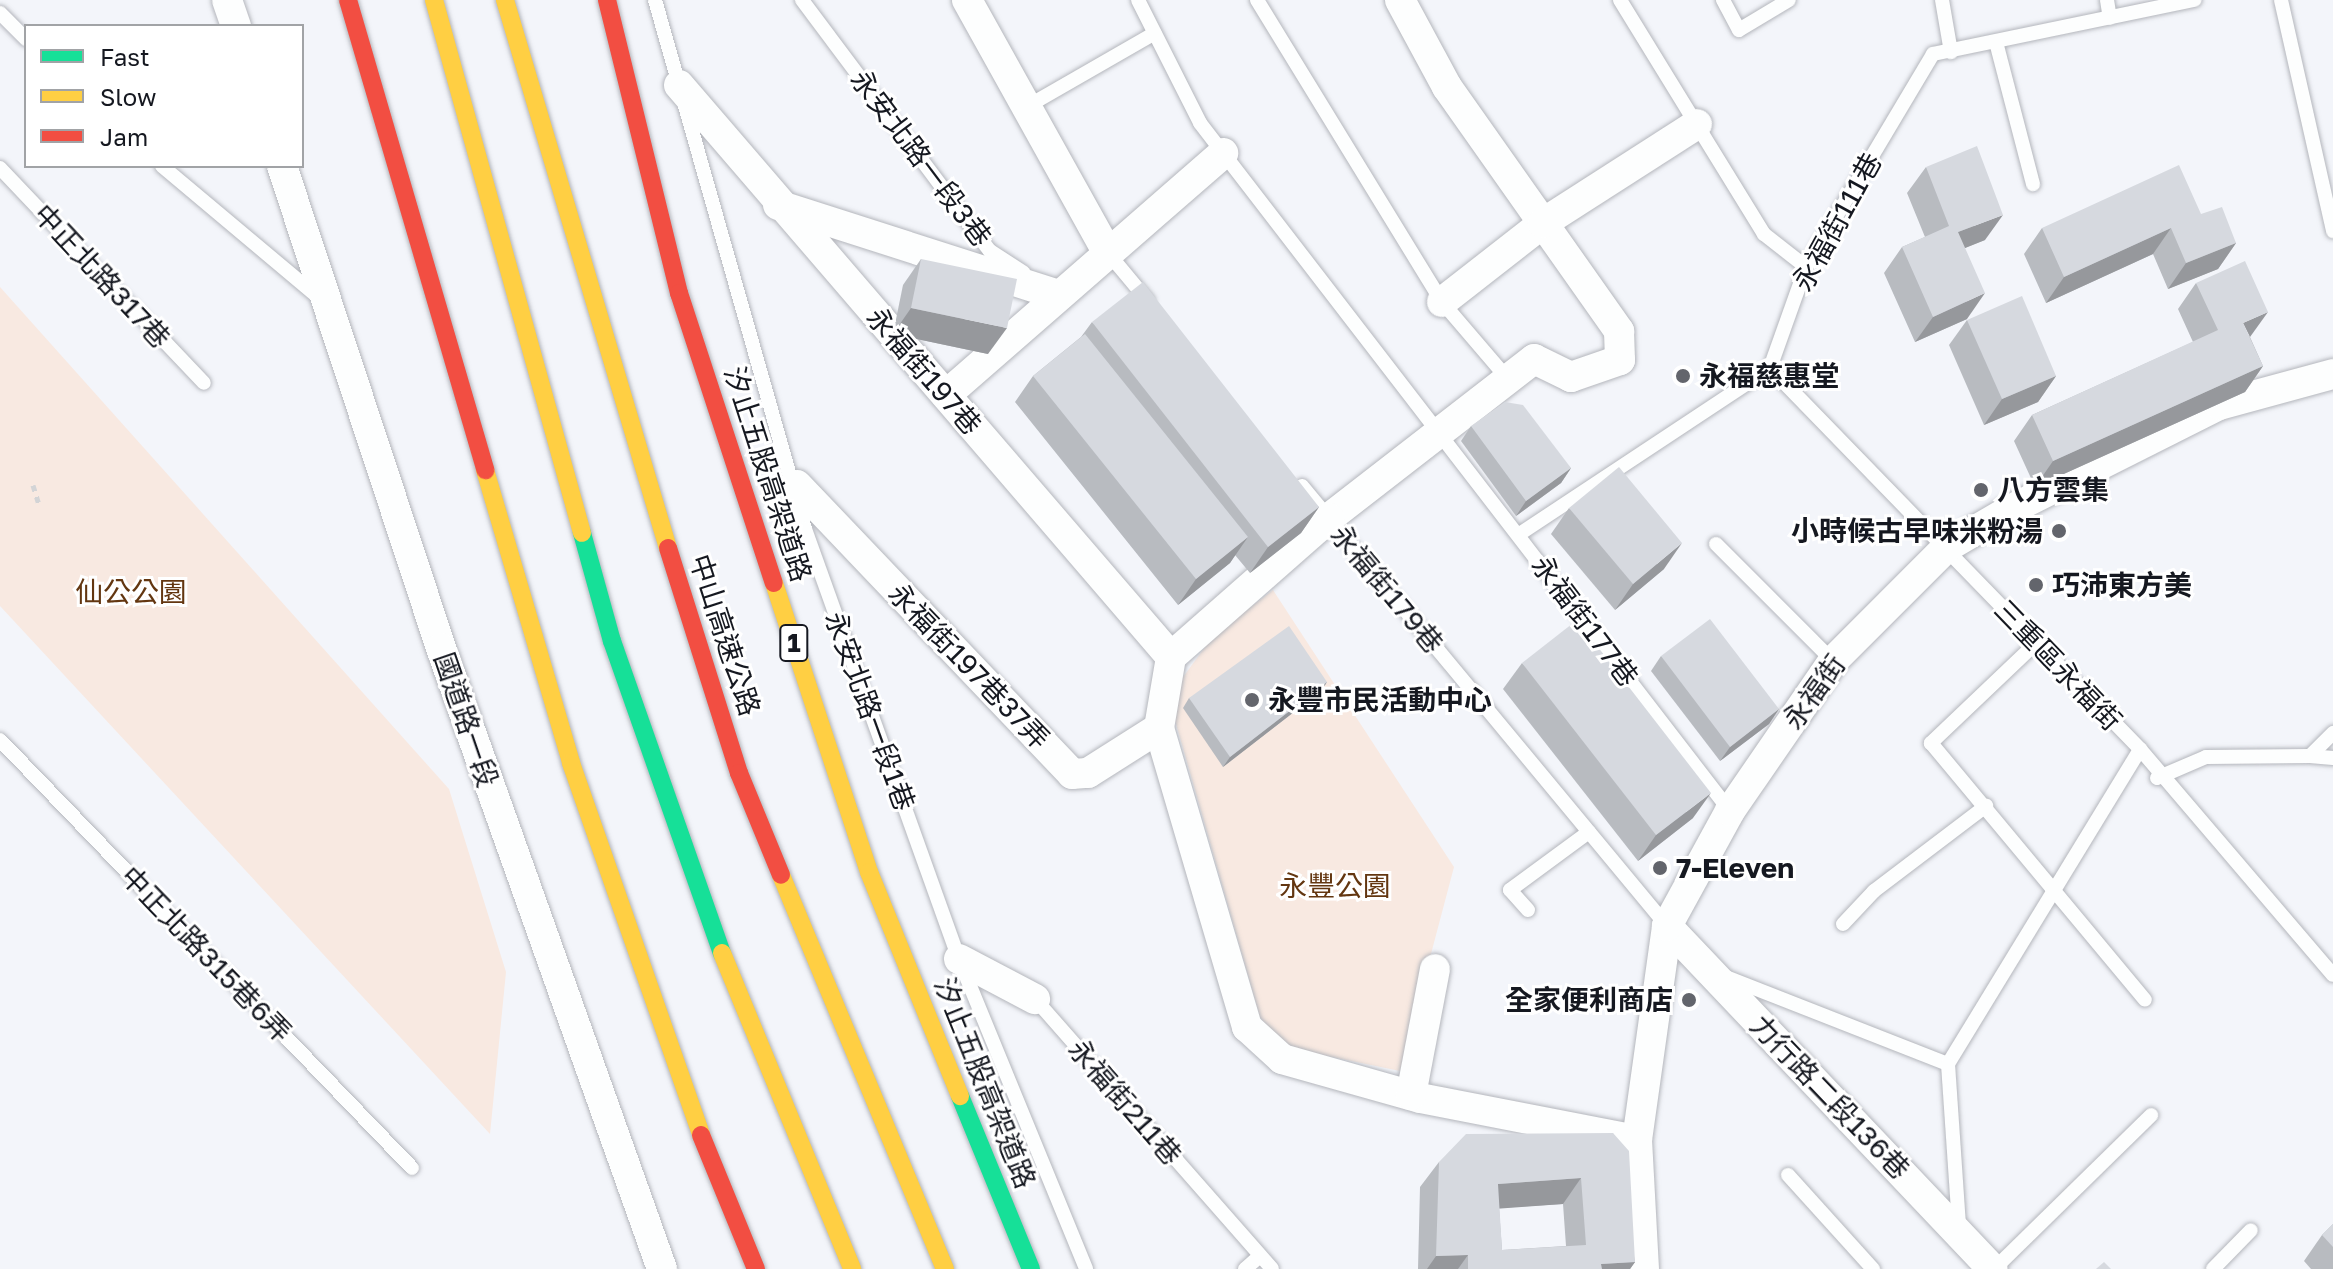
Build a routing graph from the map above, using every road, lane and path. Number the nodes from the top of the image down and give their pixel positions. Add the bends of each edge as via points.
1 (227, 0) edge
2 (348, 0) edge
3 (434, 0) edge
4 (505, 0) edge
5 (607, 0) edge
6 (655, 0) edge
7 (802, 0) edge
8 (967, 0) edge
9 (1138, 0) edge
10 (1257, 0) edge
11 (1400, 0) edge
12 (1620, 0) edge
13 (1723, 0) edge
14 (1789, 0) edge
15 (1942, 0) edge
16 (2107, 0) edge
17 (2281, 0) edge
18 (2187, 1) edge
19 (0, 13) edge
20 (2110, 18) junction
21 (235, 24) edge
22 (1155, 33) junction
23 (24, 37) edge
24 (1996, 42) junction
25 (1951, 52) junction
26 (679, 85) junction
27 (1028, 106) junction
28 (1697, 124) junction
29 (1223, 153) junction
30 (0, 168) edge
31 (164, 168) edge
32 (283, 168) edge
33 (2033, 184) dead end
34 (776, 205) junction
35 (1543, 223) junction
36 (2333, 231) edge
37 (1108, 253) junction
38 (1806, 267) junction
39 (1058, 295) junction
40 (1442, 302) junction
41 (328, 305) junction
42 (1158, 313) edge
43 (1770, 368) junction
44 (2333, 374) edge
45 (1508, 379) junction
46 (204, 383) dead end
47 (946, 395) junction
48 (1441, 431) junction
49 (1288, 470) edge
50 (33, 485) dead end
51 (797, 485) junction
52 (39, 505) dead end
53 (1329, 518) junction
54 (1521, 533) junction
55 (1716, 544) dead end
56 (1947, 547) junction
57 (2035, 644) junction
58 (1171, 657) junction
59 (1833, 661) junction
60 (1159, 728) junction
61 (2333, 733) edge
62 (0, 740) edge
63 (2140, 749) junction
64 (2310, 756) junction
65 (2333, 758) edge
66 (2157, 778) junction
67 (1725, 804) junction
68 (1986, 806) junction
69 (1589, 832) junction
70 (2057, 886) junction
71 (1528, 910) dead end
72 (1843, 924) dead end
73 (1667, 926) junction
74 (959, 959) junction
75 (1435, 969) dead end
76 (1711, 971) junction
77 (2333, 975) edge
78 (1035, 999) joint
79 (2145, 1000) dead end
80 (1948, 1064) junction
81 (1411, 1095) junction
82 (2151, 1115) dead end
83 (1637, 1140) junction
84 (412, 1168) dead end
85 (1788, 1175) dead end
86 (2251, 1230) dead end
87 (1960, 1234) junction
88 (1260, 1256) junction
89 (662, 1269) edge
90 (756, 1269) edge
91 (852, 1269) edge
92 (945, 1269) edge
93 (1031, 1269) edge
94 (1086, 1269) edge
95 (1245, 1269) edge
96 (1272, 1269) edge
97 (1644, 1269) edge
98 (1873, 1269) edge
99 (1994, 1269) edge
100 (2213, 1269) edge

1 - 21 street
2 - 90 highway via 571,763 714,1172
3 - 91 highway via 612,641 757,1050
4 - 92 highway, 中山高速公路 via 586,288 739,773
5 - 93 highway, 汐止五股高架道路 / 1 via 679,293 869,872
6 - 26 lane, 永安北路一段1巷
7 - 39 lane, 永安北路一段3巷 via 990,251
8 - 27 street
9 - 22 lane
10 - 40 lane
11 - 35 street via 1447,87
12 - 28 lane
13 - 14 lane via 1739,30
15 - 25 lane
16 - 20 lane
17 - 36 lane
18 - 20 lane, 永福街111巷
19 - 23 lane
20 - 24 lane, 永福街111巷
22 - 27 lane
22 - 29 lane
24 - 25 lane, 永福街111巷
24 - 33 lane
25 - 38 lane, 永福街111巷 via 1933,54
26 - 34 street, 永福街197巷
26 - 51 lane, 永安北路一段1巷
27 - 37 street
28 - 35 street
28 - 38 lane via 1764,234
29 - 37 street
29 - 48 lane
30 - 46 lane, 中正北路317巷
31 - 41 lane
32 - 41 street, 國道路一段
34 - 39 street
34 - 47 street, 永福街197巷
35 - 40 street
35 - 45 street via 1619,331 1620,360 1571,377 1534,359
37 - 39 street
37 - 42 lane
38 - 43 lane, 永福街111巷
39 - 47 street
40 - 45 lane
41 - 89 street, 國道路一段 via 451,677
43 - 54 lane
43 - 56 lane, 三重區永福街
44 - 56 street, 永福街 via 2219,405
45 - 48 street
47 - 58 street, 永福街197巷
48 - 53 street
48 - 54 lane
48 - 67 lane, 永福街177巷
49 - 53 lane, 永福街179巷
50 - 52 path
51 - 60 street, 永福街197巷37弄 via 1072,774 1088,773
51 - 74 lane, 永安北路一段1巷 via 805,529
53 - 58 street
53 - 69 lane, 永福街179巷
54 - 67 lane
55 - 59 lane
56 - 57 lane, 三重區永福街
56 - 59 street, 永福街
57 - 63 lane, 三重區永福街
57 - 68 lane via 1931,743
58 - 60 street
59 - 67 street, 永福街
60 - 81 street via 1247,1027 1282,1059
61 - 64 lane
62 - 84 lane, 中正北路315巷6弄
63 - 66 lane, 三重區永福街
63 - 70 lane
64 - 65 lane
64 - 66 lane via 2206,757
66 - 77 lane, 三重區永福街
67 - 73 street, 永福街
68 - 70 lane
68 - 72 lane via 1874,891
69 - 71 lane via 1510,890
69 - 73 lane, 永福街179巷
70 - 79 lane
70 - 80 lane
73 - 76 street, 力行路二段136巷
73 - 83 street, 永福街
74 - 78 street, 永福街211巷
74 - 94 lane, 永安北路一段1巷
75 - 81 street
76 - 80 lane
76 - 87 street, 力行路二段136巷
78 - 88 lane, 永福街211巷
80 - 87 lane
81 - 83 street
82 - 99 lane
83 - 97 street, 永福街
85 - 98 lane
86 - 100 lane
87 - 99 street, 力行路二段136巷
88 - 95 lane
88 - 96 lane, 永福街211巷

